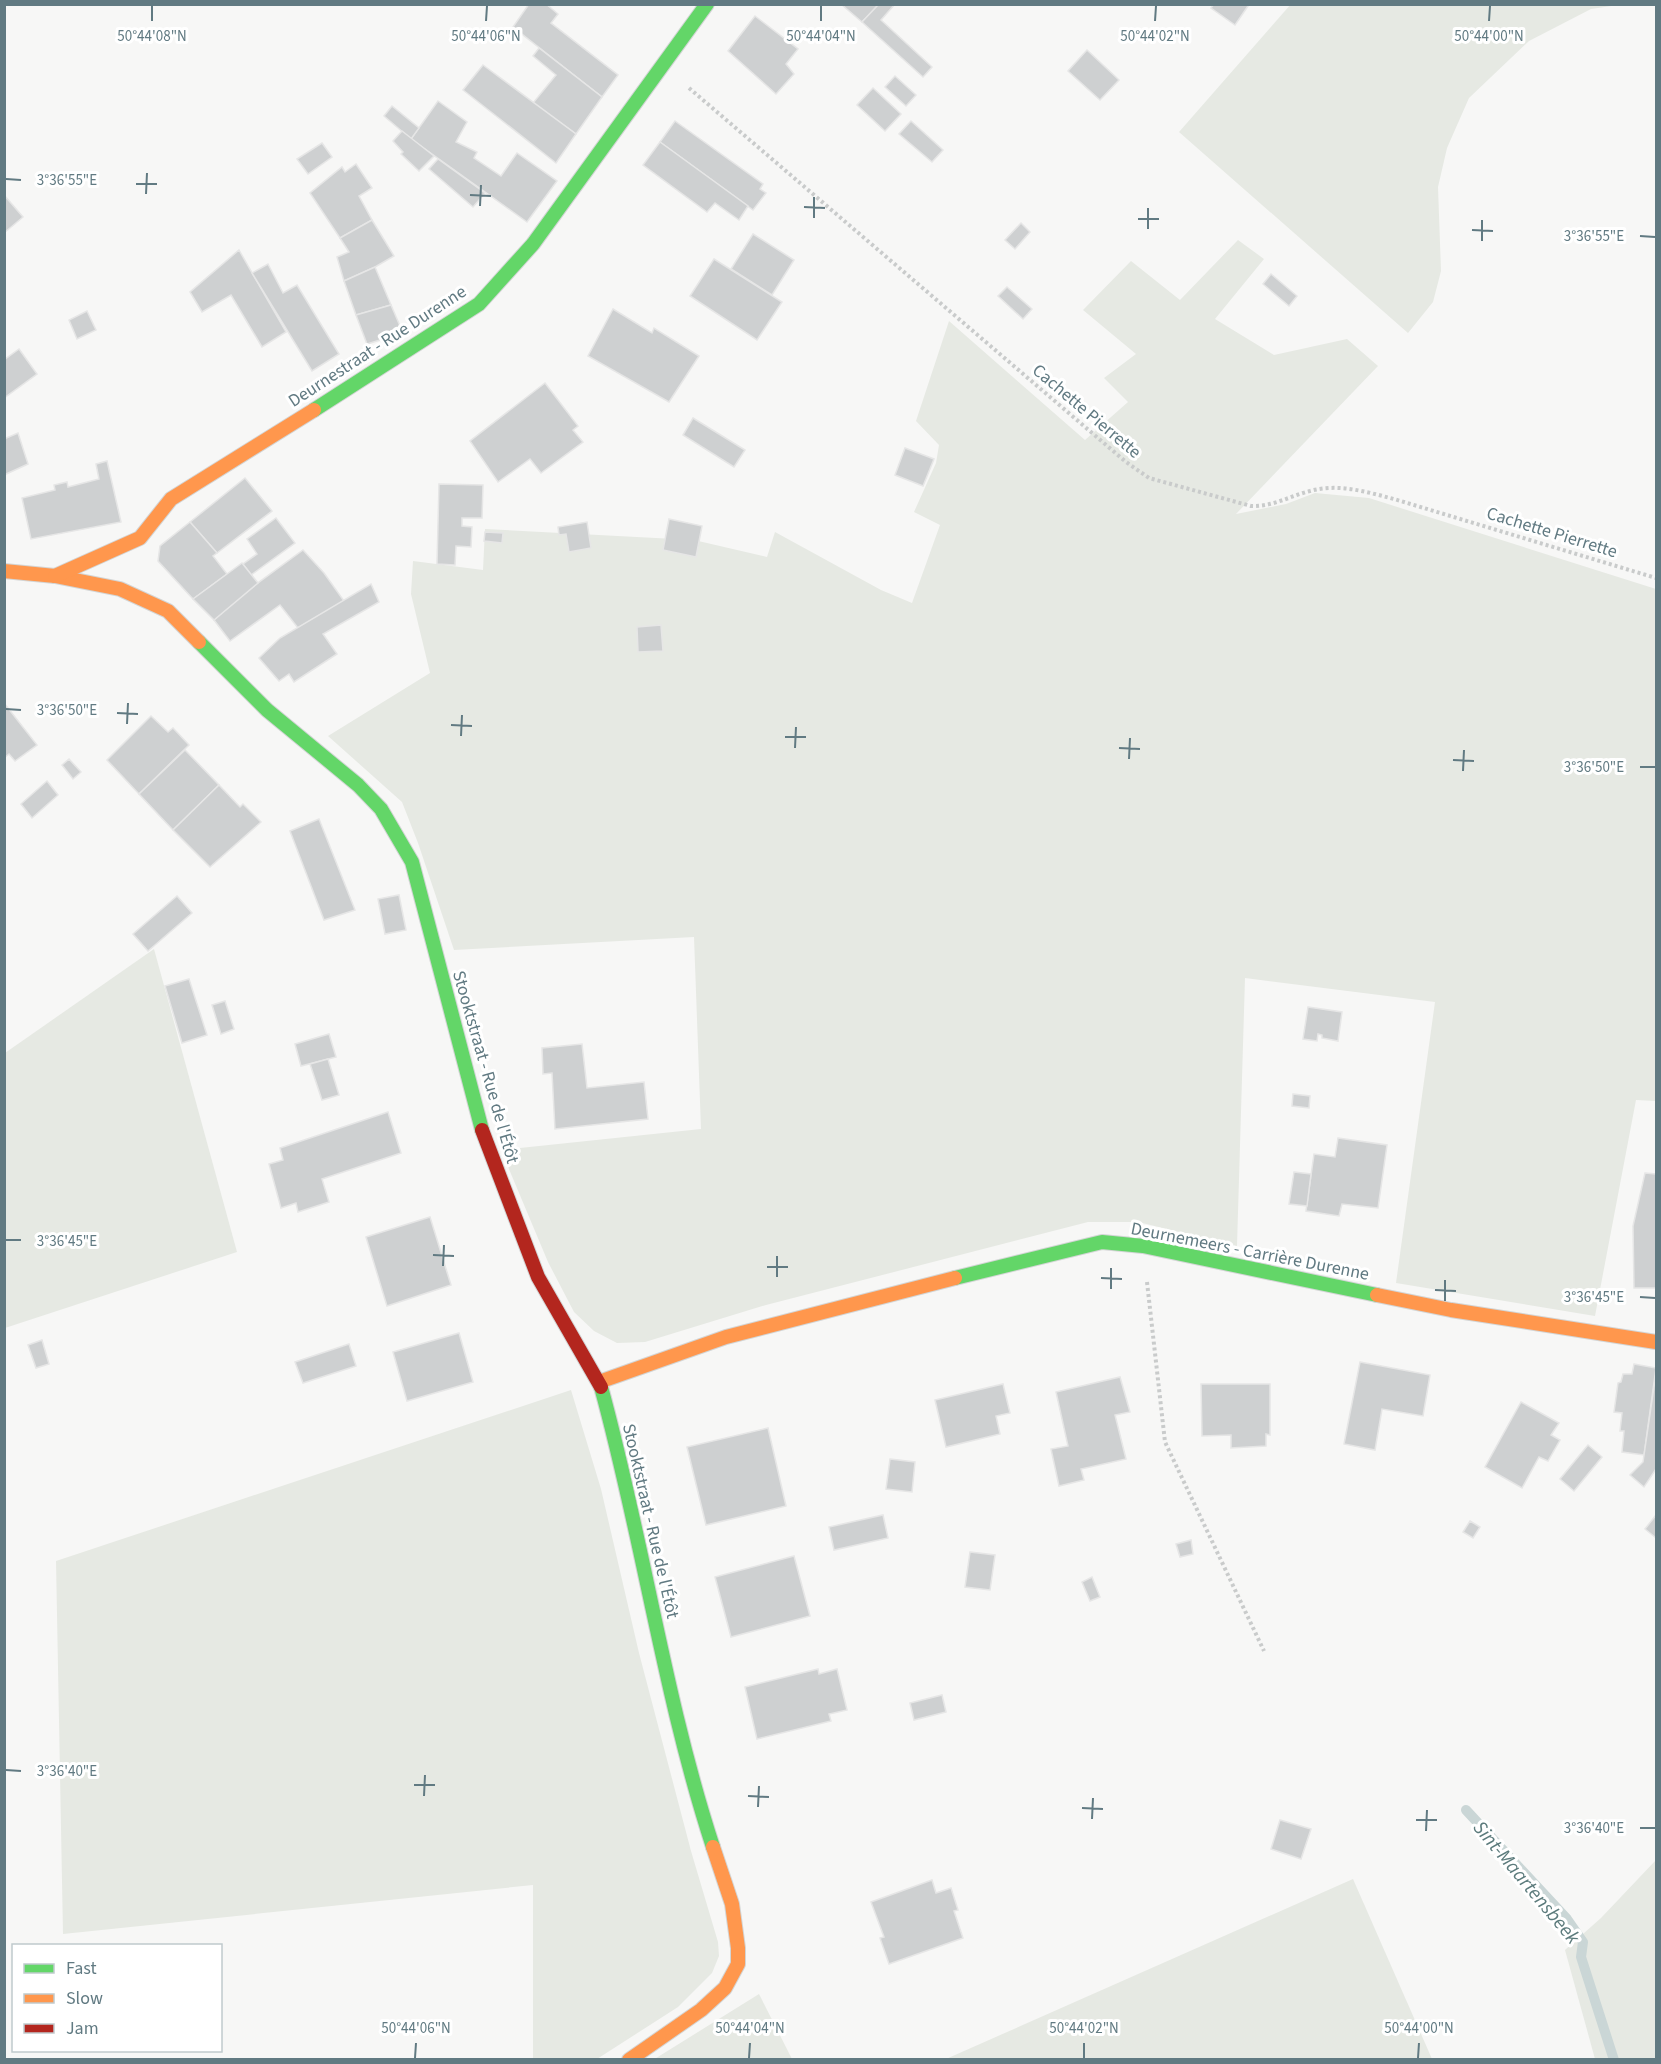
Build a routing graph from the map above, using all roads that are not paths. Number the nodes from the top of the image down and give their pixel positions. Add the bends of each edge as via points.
1 (707, 4) edge
2 (4, 571) edge
3 (55, 576) junction
4 (1656, 1342) edge
5 (599, 1382) junction
6 (629, 2060) edge

1 - 3 street, Deurnestraat - Rue Durenne via 533,244 479,304 171,499 140,538
2 - 3 street, Deurnestraat - Rue Durenne
3 - 5 street, Stooktstraat - Rue de l'Étôt via 120,589 168,611 267,710 358,785 381,809 412,862 483,1135 496,1170 538,1276
4 - 5 street, Deurnemeers - Carrière Durenne via 1450,1310 1143,1246 1102,1242 726,1337
5 - 6 street, Stooktstraat - Rue de l'Étôt via 670,1691 699,1804 732,1904 738,1948 738,1964 725,1988 701,2010

